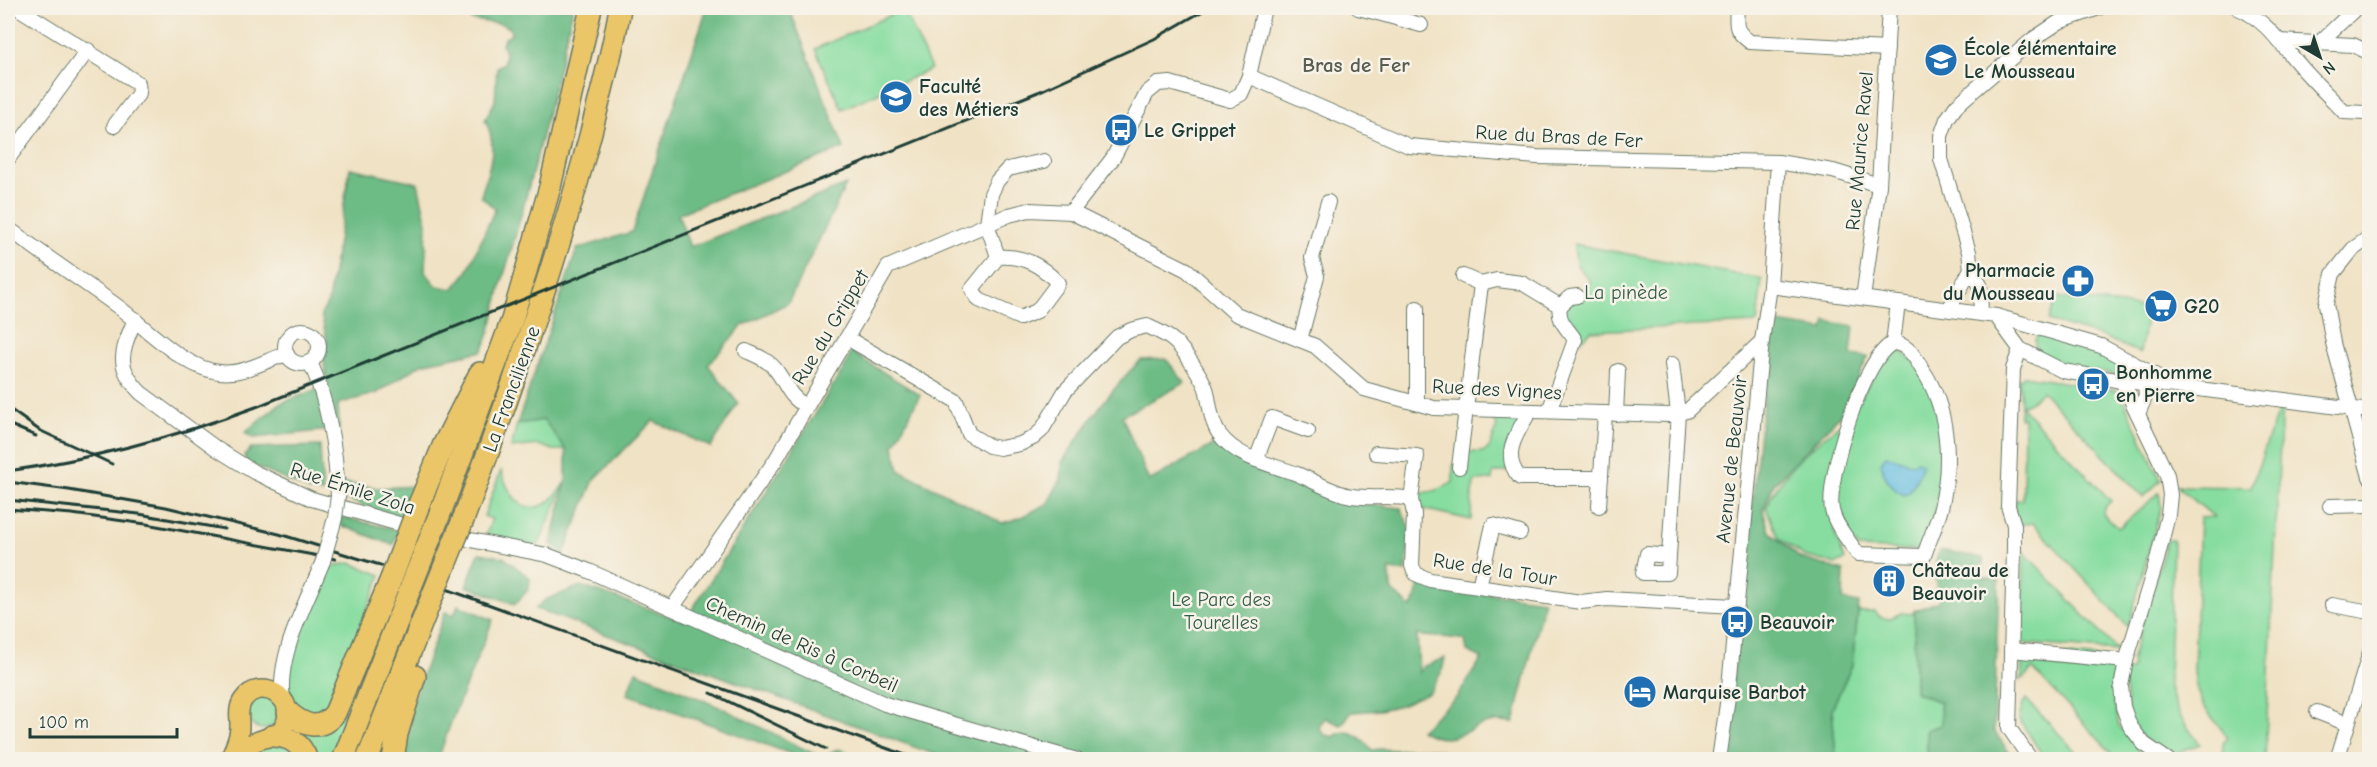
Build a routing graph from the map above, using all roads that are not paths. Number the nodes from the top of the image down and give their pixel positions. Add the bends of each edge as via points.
1 (18, 8) edge
2 (591, 8) edge
3 (620, 8) edge
4 (1264, 8) edge
5 (1358, 8) edge
6 (1737, 8) edge
7 (1889, 8) edge
8 (2099, 8) edge
9 (2238, 8) edge
10 (2355, 8) edge
11 (1379, 10) edge
12 (1421, 25) dead end
13 (2279, 41) junction
14 (2319, 43) junction
15 (1887, 49) junction
16 (88, 50) junction
17 (2370, 53) edge
18 (1249, 76) junction
19 (2370, 110) edge
20 (114, 126) dead end
21 (8, 159) edge
22 (1044, 161) dead end
23 (1779, 162) junction
24 (1879, 185) junction
25 (1328, 202) dead end
26 (1071, 212) junction
27 (987, 224) junction
28 (8, 228) edge
29 (2370, 237) edge
30 (998, 257) junction
31 (527, 266) junction
32 (1971, 269) junction
33 (1462, 276) dead end
34 (1481, 284) junction
35 (1770, 286) junction
36 (1577, 296) dead end
37 (1863, 298) junction
38 (1898, 303) junction
39 (1560, 306) junction
40 (1417, 308) dead end
41 (1949, 309) junction
42 (1981, 313) junction
43 (1996, 316) junction
44 (135, 319) junction
45 (847, 338) junction
46 (1300, 340) junction
47 (1762, 341) junction
48 (1893, 343) junction
49 (2020, 349) junction
50 (746, 351) dead end
51 (287, 354) junction
52 (310, 362) junction
53 (1672, 364) dead end
54 (2142, 368) junction
55 (1618, 371) dead end
56 (2122, 381) junction
57 (2146, 384) junction
58 (2175, 386) junction
59 (1417, 404) junction
60 (806, 406) junction
61 (1465, 408) junction
62 (2351, 409) junction
63 (1530, 411) junction
64 (1549, 411) junction
65 (2370, 411) edge
66 (1610, 413) junction
67 (1678, 413) junction
68 (2138, 414) junction
69 (1308, 431) dead end
70 (1376, 453) dead end
71 (1256, 460) junction
72 (1459, 467) dead end
73 (2370, 477) edge
74 (1601, 478) junction
75 (1411, 500) junction
76 (2370, 505) edge
77 (1599, 506) dead end
78 (2330, 506) dead end
79 (1520, 532) dead end
80 (517, 550) joint
81 (1669, 556) dead end
82 (1479, 587) junction
83 (432, 597) junction
84 (2332, 605) dead end
85 (1735, 606) junction
86 (672, 608) junction
87 (2370, 612) edge
88 (2011, 650) junction
89 (2370, 652) edge
90 (2126, 660) junction
91 (283, 661) junction
92 (257, 690) junction
93 (285, 706) junction
94 (2317, 712) dead end
95 (240, 720) junction
96 (2348, 724) junction
97 (268, 737) junction
98 (230, 759) edge
99 (307, 759) edge
100 (343, 759) edge
101 (367, 759) edge
102 (393, 759) edge
103 (1077, 759) edge
104 (1719, 759) edge
105 (2031, 759) edge
106 (2168, 759) edge
107 (2338, 759) edge

1 - 16 street
2 - 31 highway, La Francilienne via 550,188
3 - 83 highway, La Francilienne, bridge via 563,232 533,328
4 - 18 street
5 - 11 street
6 - 15 street via 1736,27 1750,42
7 - 15 street, Rue Maurice Ravel
8 - 32 street via 2059,22 2032,40 1957,105 1947,119 1941,136 1941,159
9 - 13 street via 2252,14
10 - 14 street
11 - 12 street
13 - 14 street
13 - 19 street via 2344,112
14 - 17 street via 2353,45
15 - 24 street, Rue Maurice Ravel
16 - 20 street via 138,83 139,93
16 - 21 street
18 - 23 street, Rue du Bras de Fer via 1409,146 1537,157
18 - 26 street via 1241,94 1230,100 1170,83 1158,84 1147,93 1113,158
22 - 27 street via 1008,169 1002,175 991,194
23 - 24 street, Rue du Bras de Fer via 1833,171
23 - 35 street, Avenue de Beauvoir
24 - 37 street, Rue Maurice Ravel
25 - 46 street via 1312,258 1317,276
26 - 27 street, Rue du Grippet via 1029,210
26 - 46 street, Rue des Vignes via 1187,270 1236,314
27 - 30 street
27 - 45 street, Rue du Grippet via 888,267
28 - 44 street
29 - 62 street via 2353,249 2333,274 2326,304
30 - 30 street via 972,289 979,300 1020,318 1037,311 1058,283 1044,268 1013,256
31 - 93 highway, bridge via 434,465 336,713 325,723 312,726 300,723
31 - 100 highway, La Francilienne, bridge via 512,321
32 - 41 street
32 - 42 street via 1980,285
33 - 34 street
34 - 39 street via 1497,280 1522,283
34 - 61 street
35 - 37 street
35 - 47 street, Avenue de Beauvoir
36 - 39 street
37 - 38 street
38 - 41 street
38 - 48 street
39 - 64 street via 1562,324 1575,340
40 - 59 street
41 - 42 street
42 - 43 street
43 - 49 street
43 - 54 street via 2101,346
44 - 51 street via 189,361 206,369 238,371
44 - 80 street, Rue Émile Zola via 122,360 131,383 217,449 254,472 312,499 420,530
45 - 60 street, Rue du Grippet
45 - 71 street via 956,401 969,434 988,446 1000,448 1033,438 1065,391 1117,337 1148,326 1175,341 1192,366 1207,389 1219,434 1234,449
46 - 59 street, Rue des Vignes via 1315,346 1364,389
47 - 67 street, Rue des Vignes via 1687,411
47 - 85 street, Avenue de Beauvoir
48 - 48 street via 1901,343 1925,372 1939,406 1948,446 1942,503 1924,556 1858,554 1832,510 1832,489 1848,418 1878,355
49 - 56 street via 2063,371
49 - 88 street via 2013,369 2008,506 2014,533
50 - 60 street, Rue du Grippet via 775,368 797,401
51 - 52 street via 294,362
51 - 52 street via 288,336 304,329 318,340 318,353
52 - 91 street, bridge via 332,437 338,496 323,561
53 - 67 street
54 - 57 street
54 - 58 street
55 - 66 street
56 - 57 street
56 - 68 street
57 - 58 street
57 - 68 street
58 - 62 street
59 - 61 street, Rue des Vignes
60 - 86 street, Rue du Grippet via 775,461
61 - 63 street, Rue des Vignes
61 - 72 street
62 - 65 street
62 - 73 street
63 - 64 street, Rue des Vignes
63 - 74 street via 1509,457 1520,478
64 - 66 street, Rue des Vignes
66 - 67 street, Rue des Vignes
66 - 74 street
67 - 81 street
68 - 90 street via 2167,475 2170,495 2169,515
69 - 71 street via 1272,418
70 - 75 street via 1417,456
71 - 75 street via 1353,496
74 - 77 street
75 - 82 street, Rue de la Tour via 1412,566 1416,574 1430,580
76 - 78 street
79 - 82 street via 1493,525
80 - 86 street, Chemin de Ris à Corbeil via 547,555
82 - 85 street, Rue de la Tour via 1581,602 1607,599
83 - 101 highway, La Francilienne
83 - 102 highway via 435,622 406,702
84 - 87 street
85 - 104 street, Avenue de Beauvoir
86 - 103 street, Chemin de Ris à Corbeil via 885,704
88 - 90 street
88 - 105 street via 2009,728
89 - 96 street
90 - 106 street via 2121,686 2130,726 2144,744
91 - 92 street
91 - 93 street via 280,683
92 - 93 main road via 272,690
92 - 95 main road via 240,705
93 - 97 main road via 284,727
94 - 96 street
95 - 97 main road via 252,735
95 - 98 main road
96 - 107 street
97 - 98 main road
97 - 99 highway via 291,740

